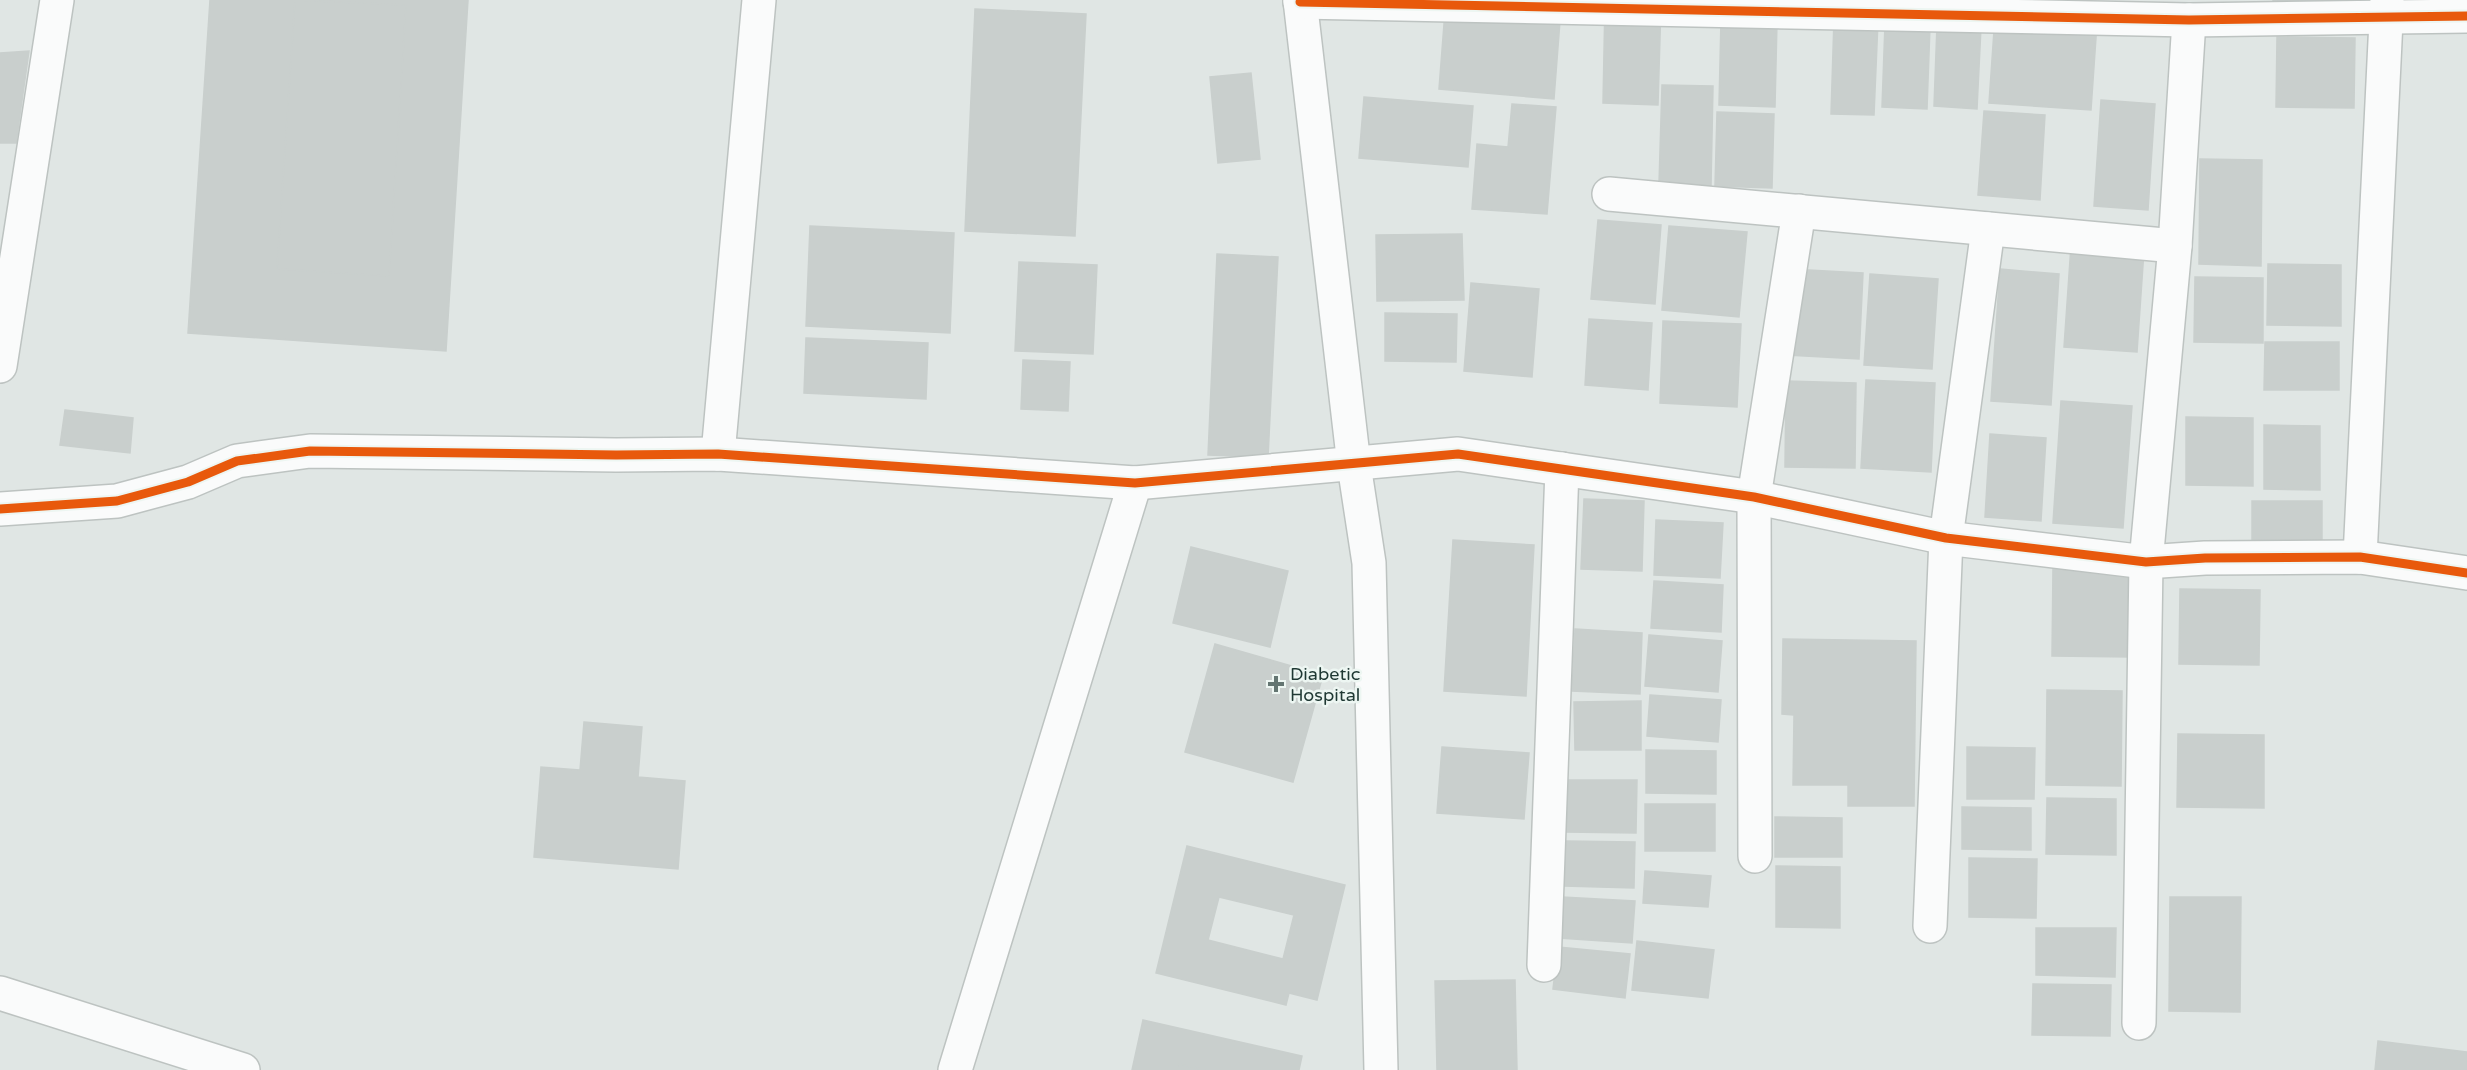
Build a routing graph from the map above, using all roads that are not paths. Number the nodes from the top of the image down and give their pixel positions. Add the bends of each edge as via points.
1 (57, 0) edge
2 (759, 0) edge
3 (1300, 1) edge
4 (1933, 7) edge
5 (2386, 8) edge
6 (2467, 16) edge
7 (2189, 20) junction
8 (1609, 194) dead end
9 (1798, 211) junction
10 (1988, 229) junction
11 (2175, 246) junction
12 (0, 366) edge
13 (718, 454) junction
14 (1354, 465) junction
15 (1562, 469) junction
16 (1135, 483) junction
17 (1754, 497) junction
18 (0, 509) edge
19 (1946, 538) junction
20 (2360, 557) junction
21 (2146, 562) junction
22 (2467, 573) edge
23 (1755, 856) dead end
24 (1930, 926) dead end
25 (1544, 964) dead end
26 (0, 993) edge
27 (2139, 1023) dead end
28 (243, 1070) edge
29 (955, 1070) edge
30 (1381, 1070) edge

1 - 12 street
2 - 13 street
3 - 4 street
3 - 14 street
4 - 7 street
5 - 6 street
5 - 7 street
5 - 20 street
7 - 11 street
8 - 9 street
9 - 10 street
9 - 17 street
10 - 11 street
10 - 19 street
11 - 21 street
13 - 16 street
13 - 18 street via 310,451 237,461 188,482 117,501
14 - 15 street via 1458,454
14 - 16 street
14 - 30 street via 1370,562
15 - 17 street
15 - 25 street
16 - 29 street
17 - 19 street
17 - 23 street
19 - 21 street
19 - 24 street
20 - 21 street
20 - 22 street
21 - 27 street
26 - 28 street

